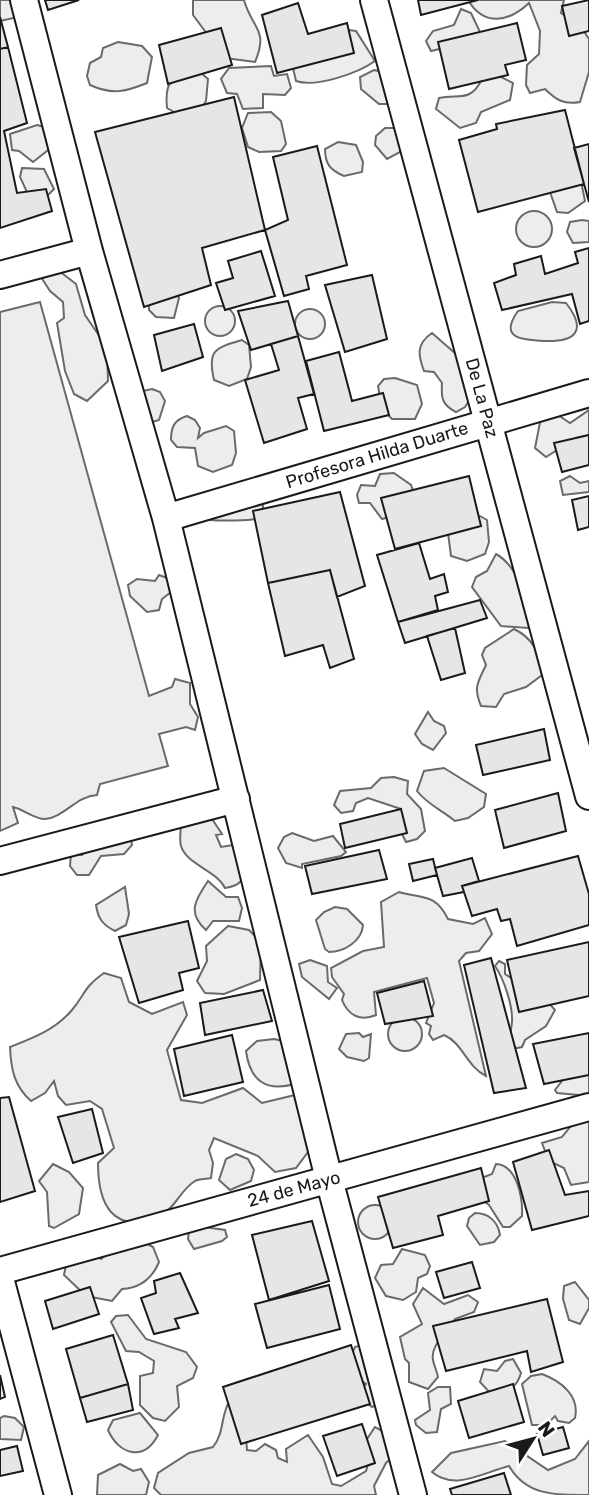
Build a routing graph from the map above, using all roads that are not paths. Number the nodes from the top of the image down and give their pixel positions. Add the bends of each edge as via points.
1 (24, 0) edge
2 (374, 0) edge
3 (89, 251) junction
4 (0, 275) edge
5 (589, 393) edge
6 (489, 422) junction
7 (166, 518) junction
8 (589, 796) edge
9 (236, 799) junction
10 (0, 861) edge
11 (589, 1107) edge
12 (329, 1179) junction
13 (0, 1271) edge
14 (0, 1278) edge
15 (58, 1495) edge
16 (412, 1495) edge

1 - 3 street
2 - 6 street, De La Paz
3 - 4 street
3 - 7 street
5 - 6 street, Profesora Hilda Duarte
6 - 7 street, Profesora Hilda Duarte
6 - 8 street, De La Paz
7 - 9 street
9 - 10 street
9 - 12 street
11 - 12 street, 24 de Mayo
12 - 13 street, 24 de Mayo
12 - 16 street
14 - 15 street

